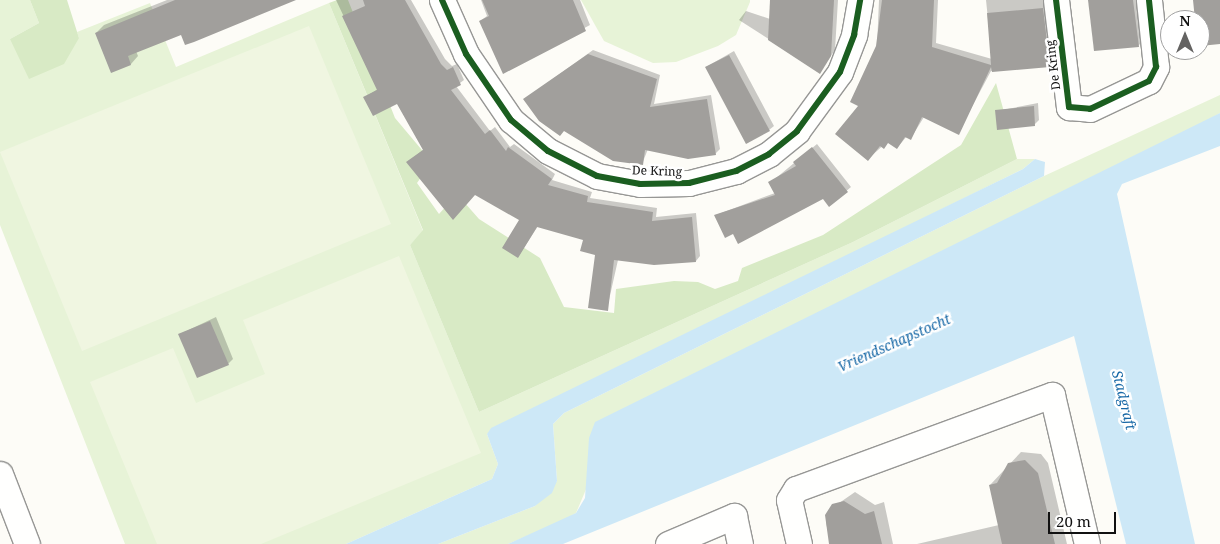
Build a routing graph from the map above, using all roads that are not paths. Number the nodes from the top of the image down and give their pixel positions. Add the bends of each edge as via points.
1 (442, 0) edge
2 (860, 0) edge
3 (1056, 0) edge
4 (1149, 0) edge
5 (0, 474) edge
6 (27, 544) edge
7 (668, 544) edge
8 (740, 544) edge
9 (800, 544) edge
10 (1087, 544) edge

1 - 2 street, De Kring via 466,54 511,120 548,151 598,176 640,184 689,183 736,171 769,154 797,131 840,72 854,35
3 - 4 street, De Kring via 1069,107 1090,110 1149,81 1156,67
5 - 6 street
7 - 8 street via 734,516
9 - 10 street via 789,500 796,489 1052,395

